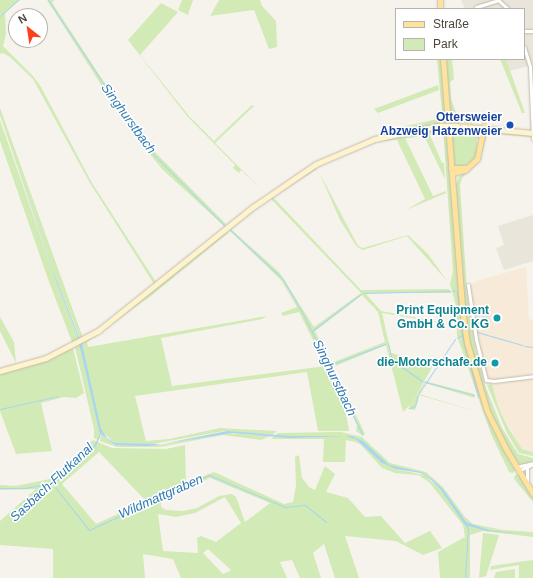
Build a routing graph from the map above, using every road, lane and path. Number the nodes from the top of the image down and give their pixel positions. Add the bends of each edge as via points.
1 (498, 0) edge
2 (476, 7) dead end
3 (507, 8) edge
4 (525, 50) edge
5 (443, 60) edge
6 (531, 67) edge
7 (533, 104) edge
8 (469, 126) junction
9 (482, 126) junction
10 (532, 133) edge
11 (480, 137) junction
12 (533, 139) edge
13 (469, 167) junction
14 (452, 170) junction
15 (461, 172) junction
16 (452, 187) junction
17 (468, 285) dead end
18 (0, 371) edge
19 (533, 376) edge
20 (533, 464) edge
21 (527, 468) junction
22 (517, 469) junction
23 (531, 492) edge

1 - 2 street
1 - 3 street
4 - 6 street
5 - 14 main road
6 - 7 street
7 - 10 street
8 - 9 street
8 - 11 main road
8 - 18 street, bridge via 438,126 375,139 339,153 299,174 253,207 126,310 83,340 32,363
9 - 10 street
9 - 11 main road
10 - 12 street
11 - 13 main road via 477,159
13 - 14 main road
13 - 15 main road
14 - 15 main road
14 - 16 main road
15 - 16 main road
16 - 22 main road via 467,344 487,411
17 - 19 street via 475,334 486,380
20 - 21 street
20 - 22 street
21 - 22 street
21 - 23 street via 526,479
22 - 23 main road

